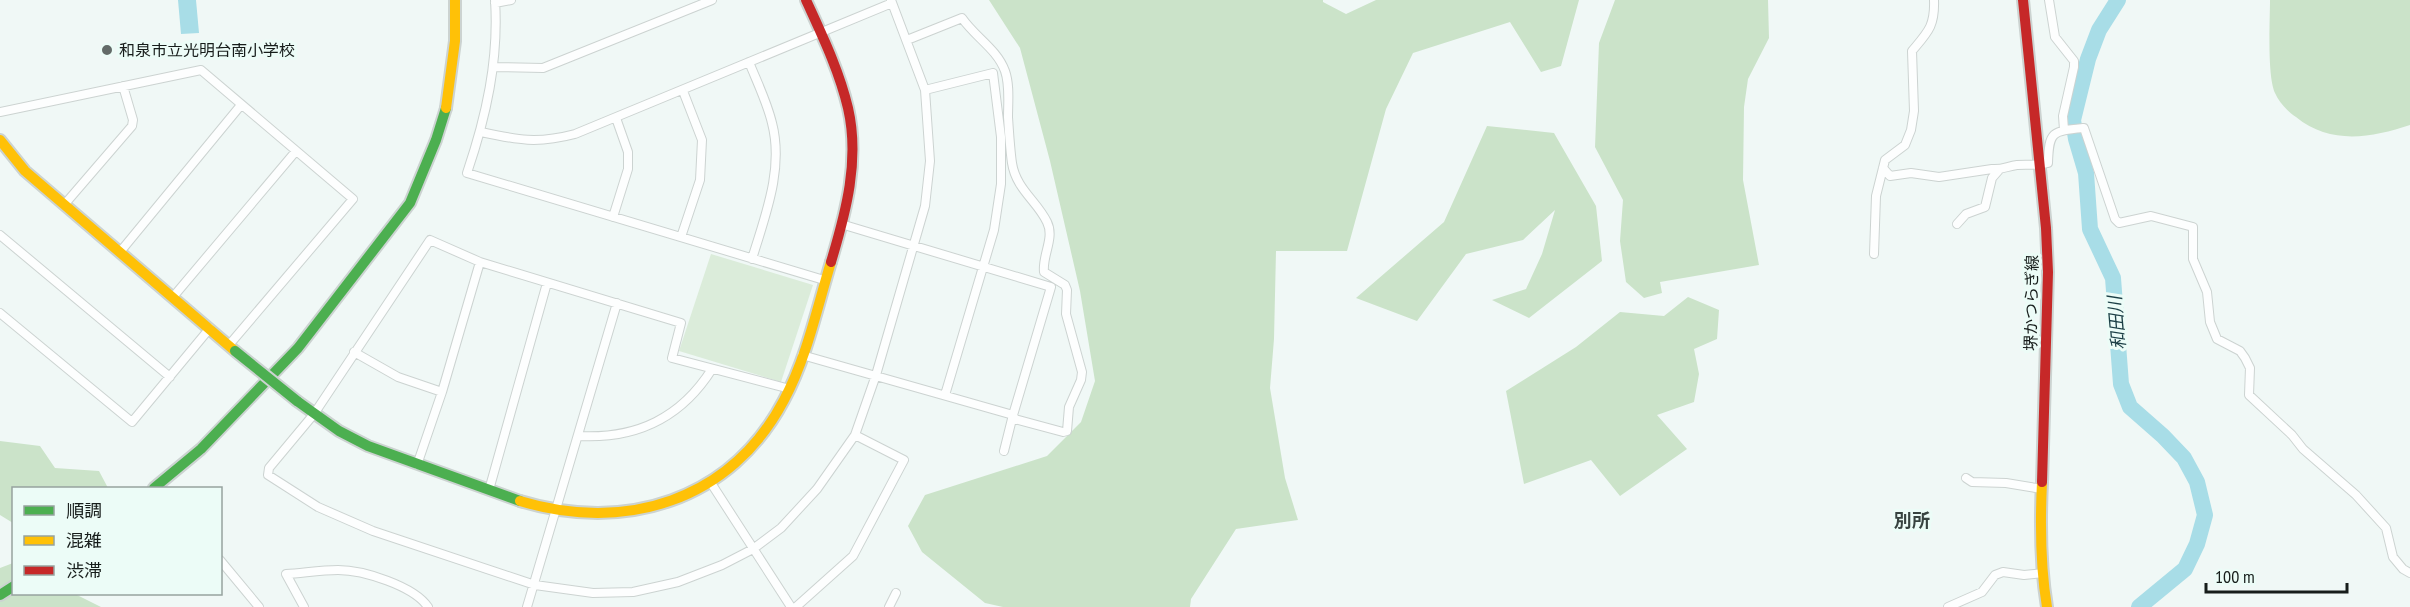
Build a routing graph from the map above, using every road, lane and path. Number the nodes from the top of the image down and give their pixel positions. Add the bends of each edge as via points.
1 (455, 0) edge
2 (511, 0) edge
3 (712, 0) edge
4 (806, 0) edge
5 (1934, 0) edge
6 (2023, 0) edge
7 (2049, 0) edge
8 (495, 1) edge
9 (891, 1) edge
10 (820, 33) junction
11 (907, 40) junction
12 (749, 62) junction
13 (493, 67) junction
14 (123, 86) junction
15 (925, 90) junction
16 (683, 91) junction
17 (241, 105) junction
18 (0, 112) edge
19 (616, 118) junction
20 (2064, 130) junction
21 (481, 132) junction
22 (0, 140) edge
23 (297, 151) junction
24 (2040, 165) junction
25 (1883, 168) junction
26 (1999, 170) junction
27 (64, 205) junction
28 (614, 217) junction
29 (841, 224) junction
30 (1957, 224) dead end
31 (0, 235) edge
32 (681, 237) junction
33 (914, 246) junction
34 (120, 252) junction
35 (1874, 254) dead end
36 (752, 259) junction
37 (480, 262) junction
38 (983, 265) junction
39 (824, 280) junction
40 (547, 283) junction
41 (173, 297) junction
42 (617, 303) junction
43 (0, 313) edge
44 (210, 328) junction
45 (232, 348) junction
46 (354, 352) junction
47 (802, 355) junction
48 (712, 369) junction
49 (876, 375) junction
50 (170, 377) junction
51 (790, 389) junction
52 (442, 392) junction
53 (945, 395) junction
54 (314, 414) junction
55 (1013, 416) junction
56 (855, 435) junction
57 (579, 436) junction
58 (1004, 452) dead end
59 (417, 465) junction
60 (1966, 478) dead end
61 (711, 483) junction
62 (158, 487) edge
63 (2042, 489) junction
64 (489, 490) junction
65 (555, 511) junction
66 (753, 549) junction
67 (222, 562) edge
68 (2043, 573) junction
69 (2410, 573) edge
70 (535, 585) junction
71 (896, 593) dead end
72 (259, 607) edge
73 (304, 607) edge
74 (428, 607) edge
75 (527, 607) edge
76 (794, 607) edge
77 (889, 607) edge
78 (1948, 607) edge
79 (2047, 607) edge

1 - 62 street via 455,41 446,109 410,203 298,348 201,449
2 - 8 street
3 - 13 street via 543,68
4 - 10 street
5 - 25 street via 1931,27 1912,51 1914,111 1909,138 1885,160
6 - 24 street, 堺かつらぎ線
7 - 20 street via 2055,37 2074,61 2062,116
8 - 13 street
9 - 10 street
9 - 11 street
10 - 12 street
10 - 29 street via 851,123 851,180
11 - 15 street
11 - 55 street via 962,18 1000,61 1007,81 1012,164 1025,194 1051,233 1044,272 1067,290 1067,320 1081,380 1069,406 1067,431
12 - 16 street
12 - 36 street via 769,110 775,139 775,172
13 - 21 street
14 - 17 street via 201,70
14 - 18 street
14 - 27 street via 132,126
15 - 33 street via 930,161 925,206
15 - 38 street via 993,73 1001,137 1001,184 994,230
16 - 19 street
16 - 32 street via 702,140 700,180
17 - 23 street
17 - 34 street
19 - 21 street via 550,140 521,141
19 - 28 street via 628,152 628,170
20 - 24 street via 2052,136 2048,163
20 - 69 street via 2084,128 2119,223 2151,216 2193,227 2193,259 2207,292 2210,322 2217,339 2245,358 2250,368 2249,395 2386,528 2393,557
21 - 28 street via 467,173
22 - 27 street via 25,171
23 - 41 street
23 - 45 street via 353,199
24 - 26 street
24 - 63 street, 堺かつらぎ線 via 2048,272
25 - 26 street via 1890,176 1911,173 1939,177
25 - 35 street via 1876,196
26 - 30 street via 1992,178 1985,207 1966,214
27 - 34 street
28 - 32 street
29 - 33 street
29 - 39 street
31 - 50 street
32 - 36 street
33 - 38 street
33 - 49 street
34 - 41 street
36 - 39 street
37 - 40 street
37 - 46 street via 430,240
37 - 52 street
38 - 53 street
38 - 55 street via 1052,287
39 - 47 street
40 - 42 street
40 - 64 street
41 - 44 street
42 - 48 street via 681,323 672,358
42 - 57 street
43 - 50 street via 132,422
44 - 45 street
44 - 50 street
45 - 54 street, bridge
46 - 52 street via 398,376
46 - 54 street
47 - 49 street
47 - 51 street
48 - 51 street
48 - 57 street via 699,390 661,419 624,434
49 - 53 street
49 - 56 street
51 - 61 street via 752,446
52 - 59 street
53 - 55 street
54 - 59 street via 354,439
54 - 70 street via 269,468 268,475 318,507 373,531
55 - 58 street
56 - 66 street via 818,489 781,528
56 - 76 street via 904,460 854,556
57 - 65 street
59 - 64 street
60 - 63 street via 1979,483
61 - 65 street via 670,502 634,512 598,515
61 - 66 street
63 - 68 street, 堺かつらぎ線
64 - 65 street
65 - 70 street
66 - 70 street via 678,582 633,592 593,593
66 - 76 street
67 - 72 street
68 - 78 street via 2003,572 1995,575 1982,592
68 - 79 street, 堺かつらぎ線
70 - 75 street
71 - 77 street
73 - 74 street via 286,574 340,570 382,579 422,598

